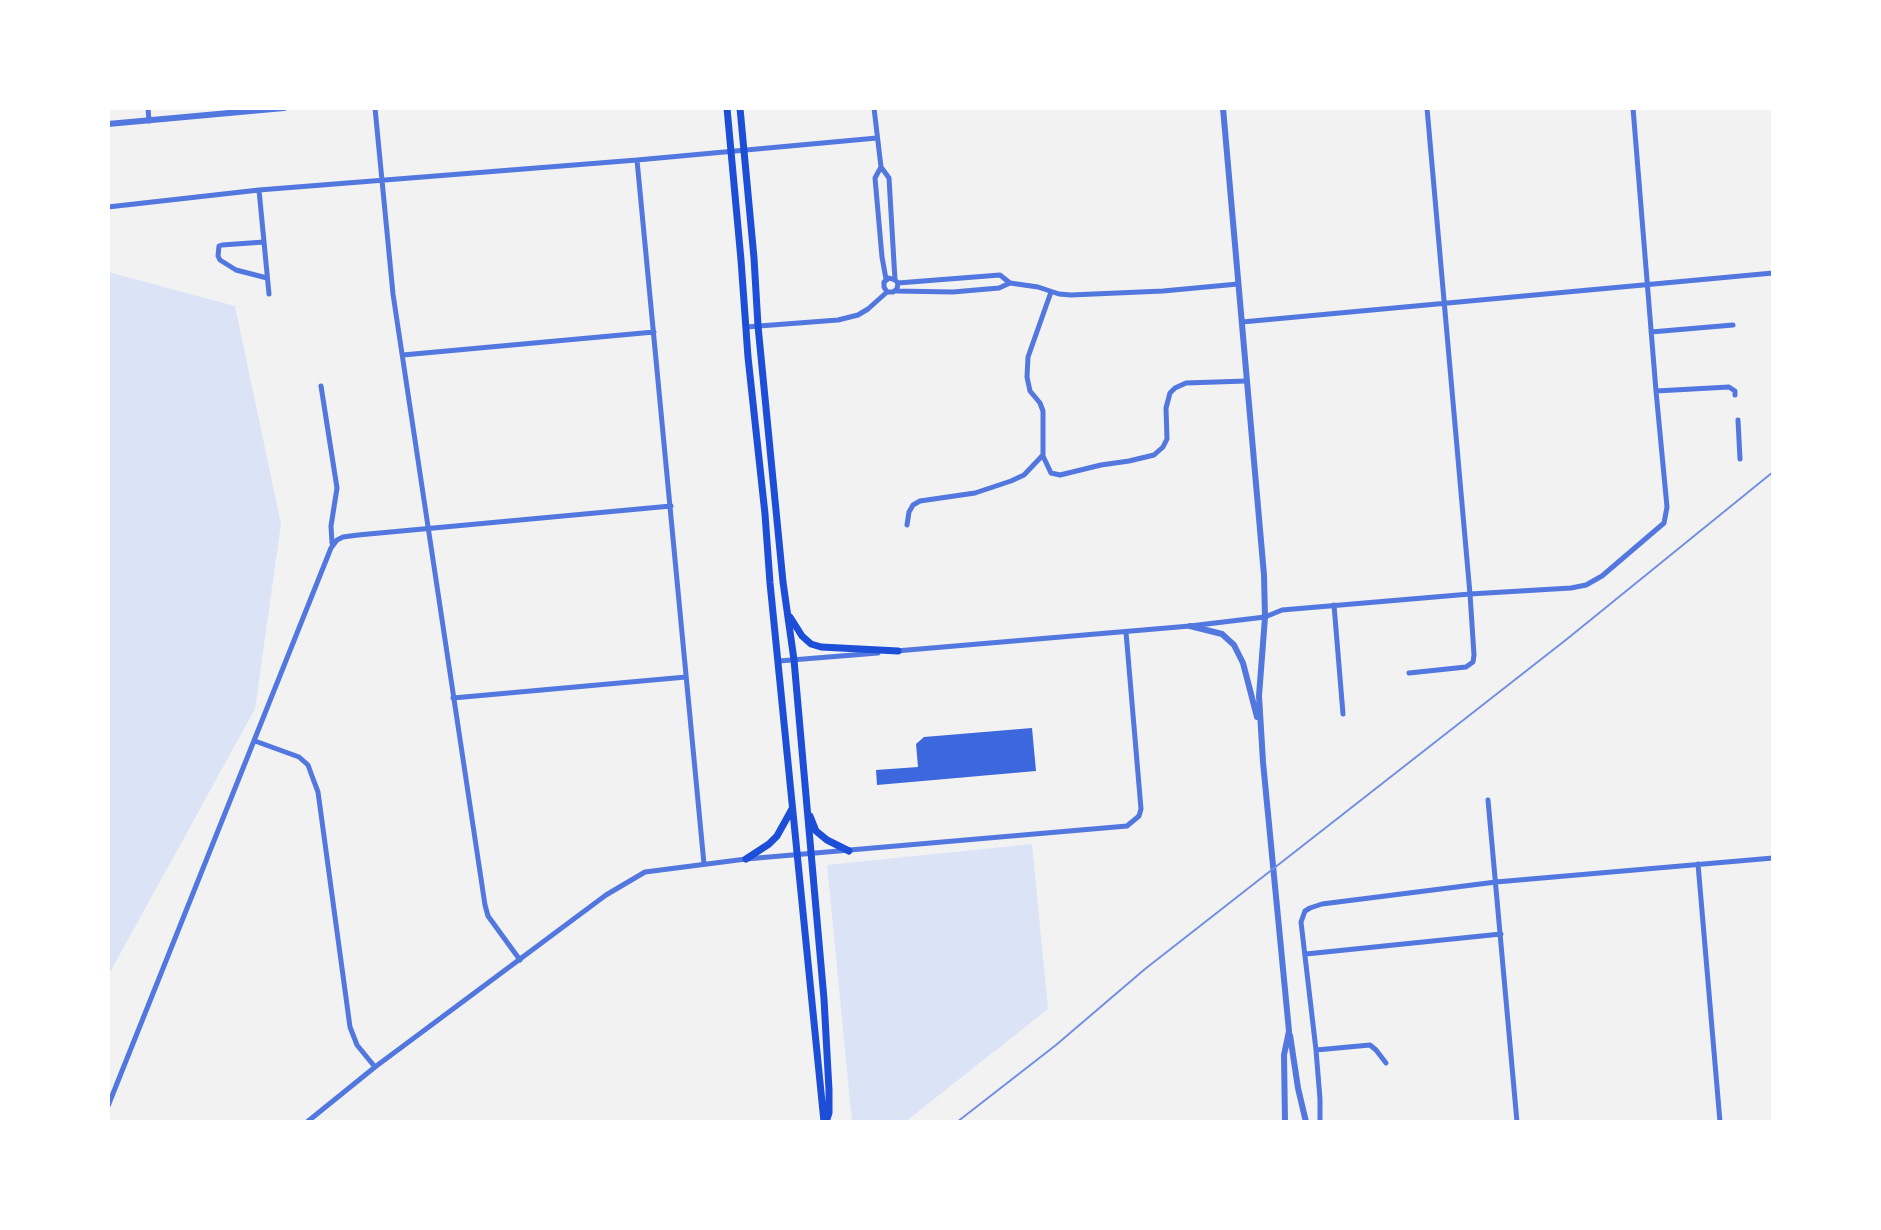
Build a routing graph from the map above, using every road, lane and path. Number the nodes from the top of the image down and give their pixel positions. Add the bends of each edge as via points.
1 (148, 108) edge
2 (284, 108) edge
3 (375, 108) edge
4 (727, 108) edge
5 (740, 108) edge
6 (874, 108) edge
7 (1223, 108) edge
8 (1427, 108) edge
9 (1633, 108) edge
10 (149, 121) junction
11 (108, 124) edge
12 (877, 138) junction
13 (744, 150) junction
14 (732, 151) junction
15 (637, 160) junction
16 (881, 167) junction
17 (381, 179) junction
18 (259, 190) junction
19 (108, 207) edge
20 (893, 232) junction
21 (880, 233) junction
22 (264, 242) junction
23 (1773, 273) edge
24 (267, 278) junction
25 (886, 279) junction
26 (896, 281) junction
27 (1010, 283) junction
28 (1238, 284) junction
29 (1647, 284) junction
30 (895, 291) junction
31 (887, 292) junction
32 (1051, 292) junction
33 (269, 294) dead end
34 (1444, 303) junction
35 (1242, 322) junction
36 (1733, 325) dead end
37 (758, 326) junction
38 (746, 327) junction
39 (654, 332) junction
40 (1651, 332) junction
41 (403, 355) junction
42 (1246, 381) junction
43 (321, 386) dead end
44 (1656, 391) junction
45 (1735, 395) dead end
46 (1738, 420) dead end
47 (1043, 456) junction
48 (1740, 459) dead end
49 (772, 462) junction
50 (760, 463) junction
51 (671, 506) junction
52 (907, 525) dead end
53 (429, 529) junction
54 (331, 548) junction
55 (783, 582) junction
56 (770, 583) junction
57 (1470, 594) junction
58 (1334, 605) junction
59 (787, 611) junction
60 (1265, 617) junction
61 (1190, 626) junction
62 (1126, 632) junction
63 (898, 651) junction
64 (794, 660) junction
65 (779, 661) junction
66 (1409, 673) dead end
67 (686, 677) junction
68 (453, 698) junction
69 (1343, 714) dead end
70 (1260, 728) junction
71 (255, 741) junction
72 (1488, 800) dead end
73 (793, 807) junction
74 (808, 811) junction
75 (849, 851) junction
76 (812, 854) junction
77 (797, 856) junction
78 (1773, 858) edge
79 (746, 859) junction
80 (705, 864) junction
81 (1698, 864) junction
82 (1496, 882) junction
83 (1501, 934) junction
84 (1306, 954) junction
85 (520, 960) junction
86 (1289, 1031) junction
87 (1316, 1050) junction
88 (1386, 1063) dead end
89 (375, 1067) junction
90 (108, 1106) edge
91 (307, 1122) edge
92 (825, 1122) edge
93 (1285, 1122) edge
94 (1306, 1122) edge
95 (1320, 1122) edge
96 (1517, 1122) edge
97 (1720, 1122) edge

1 - 10 street
2 - 10 street
3 - 17 street
4 - 14 main road
5 - 13 main road
6 - 12 street
7 - 28 street
8 - 34 street
9 - 29 street
10 - 11 street
12 - 13 street
12 - 16 street
13 - 14 street
13 - 37 main road
14 - 15 street
14 - 38 main road
15 - 17 street
15 - 39 street
16 - 20 street via 889,178
16 - 21 street via 875,178
17 - 18 street
17 - 41 street
18 - 19 street
18 - 22 street
20 - 21 street
20 - 26 street
21 - 25 street
22 - 24 street
22 - 24 street via 222,245 218,256 236,270
23 - 29 street
24 - 33 street
25 - 26 street
25 - 31 street
26 - 27 street via 1000,275
26 - 30 street
27 - 30 street via 953,292
27 - 32 street
28 - 32 street via 1149,292
28 - 35 street
29 - 34 street
29 - 40 street
30 - 31 street
31 - 37 street via 868,309 838,320
32 - 47 street via 1027,367 1030,391 1043,411
34 - 35 street
34 - 57 street
35 - 42 street
36 - 40 street
37 - 38 street
37 - 49 main road
38 - 50 main road
39 - 41 street
39 - 51 street
40 - 44 street
41 - 53 street
42 - 47 street via 1175,388 1166,408 1167,439 1154,455 1060,475 1051,473
42 - 60 street
43 - 54 street via 337,488
44 - 45 street via 1729,387
44 - 57 street via 1664,523 1586,585
46 - 48 street
47 - 52 street via 1011,481 920,501 909,512
49 - 50 main road
49 - 55 main road
50 - 56 main road
51 - 53 street
51 - 67 street
53 - 54 street via 343,537
53 - 68 street
54 - 71 street
55 - 56 main road
55 - 59 main road
56 - 65 main road
57 - 58 street
57 - 66 street via 1473,662 1460,669
58 - 60 street
58 - 69 street
59 - 63 main road via 811,644
59 - 64 main road
60 - 61 street
60 - 70 street
61 - 62 street
61 - 70 street via 1222,634 1234,645
62 - 63 street
62 - 75 street via 1141,809 1136,821 1121,828
63 - 64 street
64 - 65 street
64 - 74 main road
65 - 73 main road
67 - 68 street
67 - 80 street
68 - 85 street via 485,905
70 - 86 street
71 - 89 street via 299,757 308,765 318,792 350,1027
71 - 90 street
72 - 82 street
73 - 77 main road
73 - 79 main road via 777,836
74 - 75 main road via 816,831
74 - 76 main road
75 - 76 street
76 - 77 street
76 - 92 main road via 829,1090
77 - 79 street
77 - 92 main road
78 - 81 street
79 - 80 street
80 - 85 street via 638,874
81 - 82 street
81 - 97 street
82 - 83 street
82 - 84 street via 1315,905 1301,922
83 - 84 street
83 - 96 street
84 - 87 street
85 - 89 street
86 - 93 street
86 - 94 street
87 - 88 street via 1370,1045
87 - 95 street
89 - 91 street

